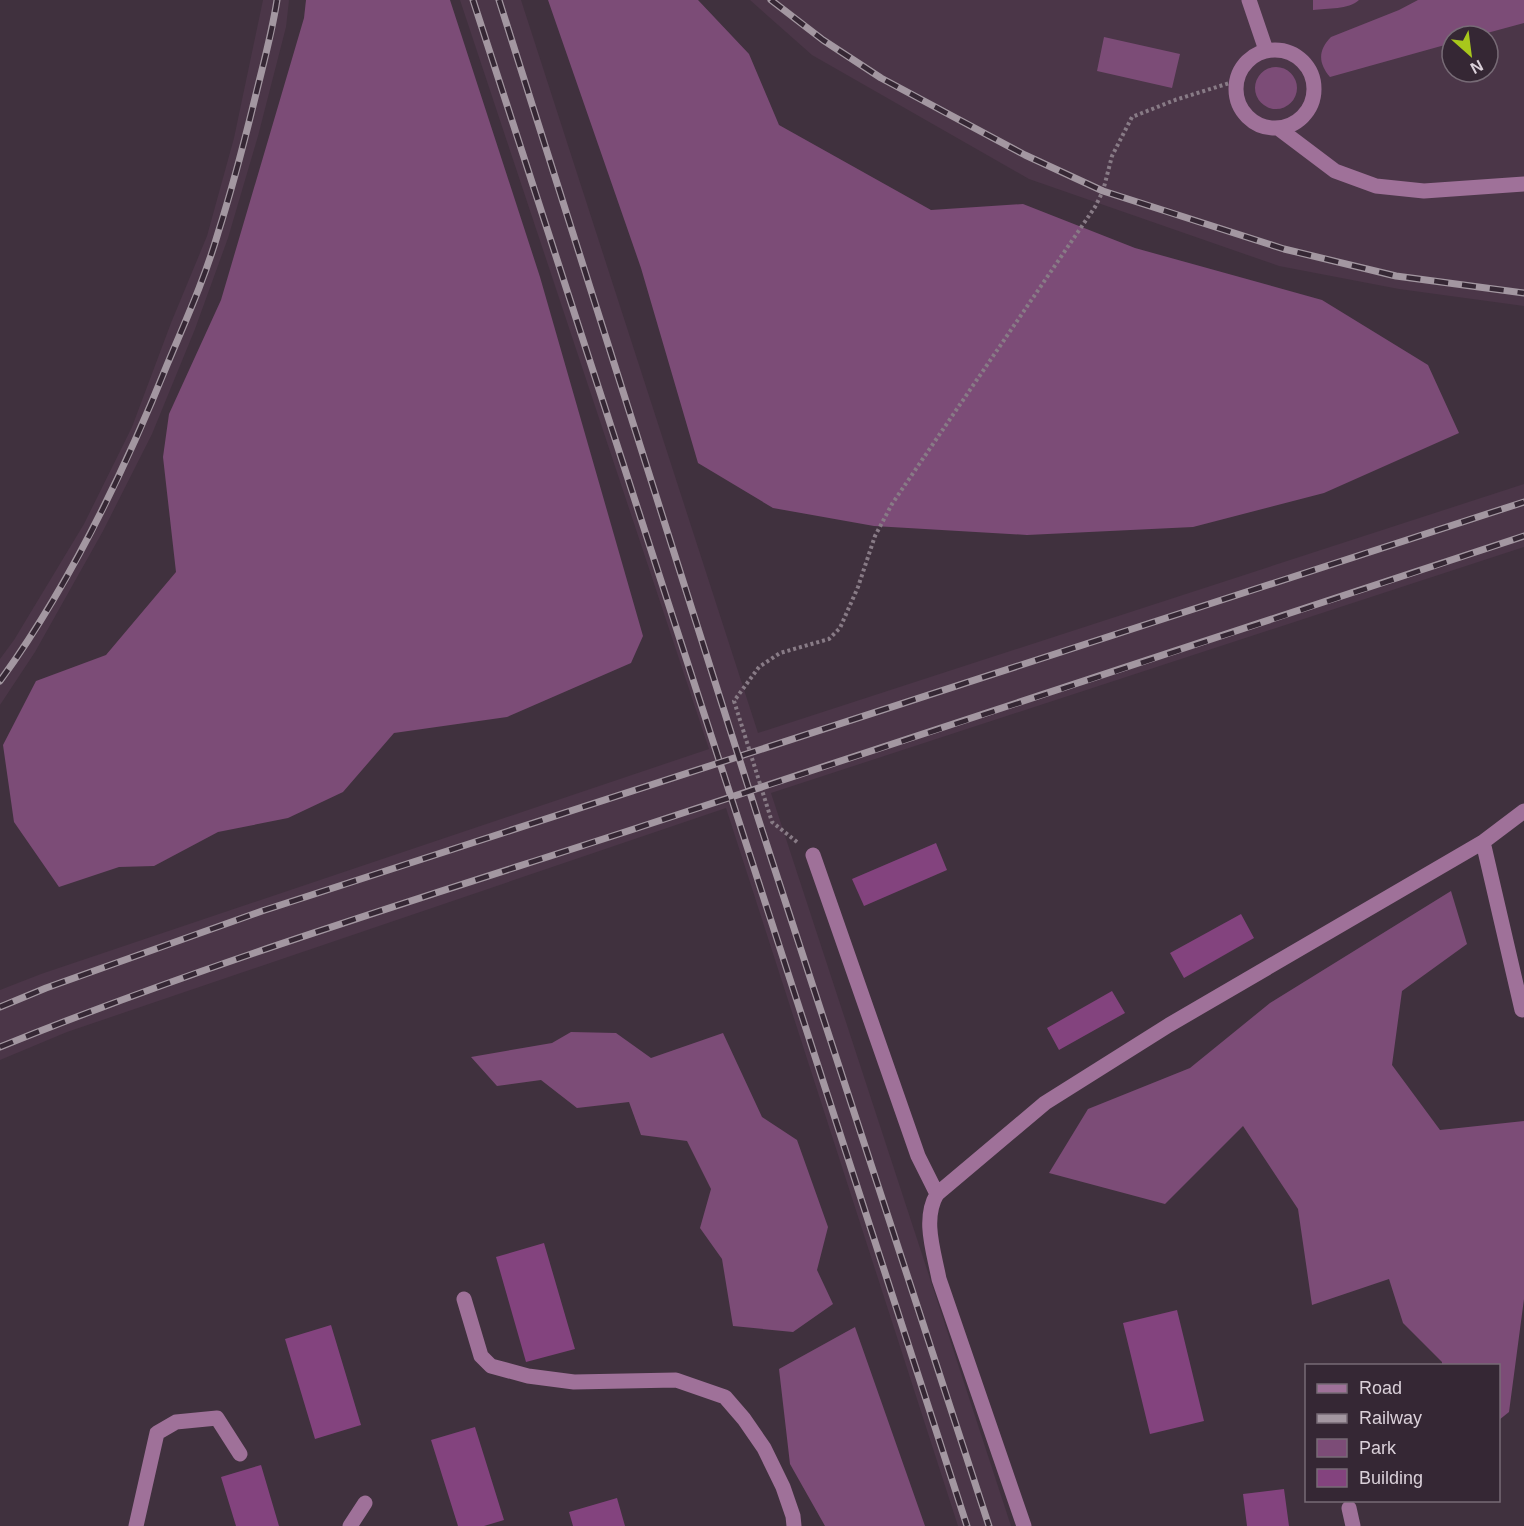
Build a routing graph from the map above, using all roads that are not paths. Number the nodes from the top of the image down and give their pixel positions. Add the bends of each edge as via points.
1 (1250, 0) edge
2 (1266, 50) junction
3 (1278, 128) junction
4 (1524, 184) edge
5 (1524, 811) edge
6 (1483, 842) junction
7 (813, 855) road end
8 (1522, 1010) dead end
9 (937, 1194) junction
10 (464, 1299) dead end
11 (240, 1454) dead end
12 (365, 1503) dead end
13 (1349, 1508) dead end
14 (136, 1526) edge
15 (350, 1526) edge
16 (794, 1526) edge
17 (1024, 1526) edge
18 (1353, 1526) edge

1 - 2 street
2 - 3 street via 1252,56 1242,68 1236,81 1236,95 1251,120
2 - 3 street via 1296,55 1308,65 1314,81 1314,98 1307,113 1294,124
3 - 4 street via 1335,171 1377,186 1424,191
5 - 6 street
6 - 8 street
6 - 9 street via 1169,1025 1045,1103
7 - 9 street via 918,1156
9 - 17 street via 930,1206 930,1238 939,1279
10 - 16 street via 481,1356 491,1366 574,1382 676,1380 725,1397 764,1448 783,1486
11 - 14 street via 217,1418 176,1422 157,1433
12 - 15 street
13 - 18 street

